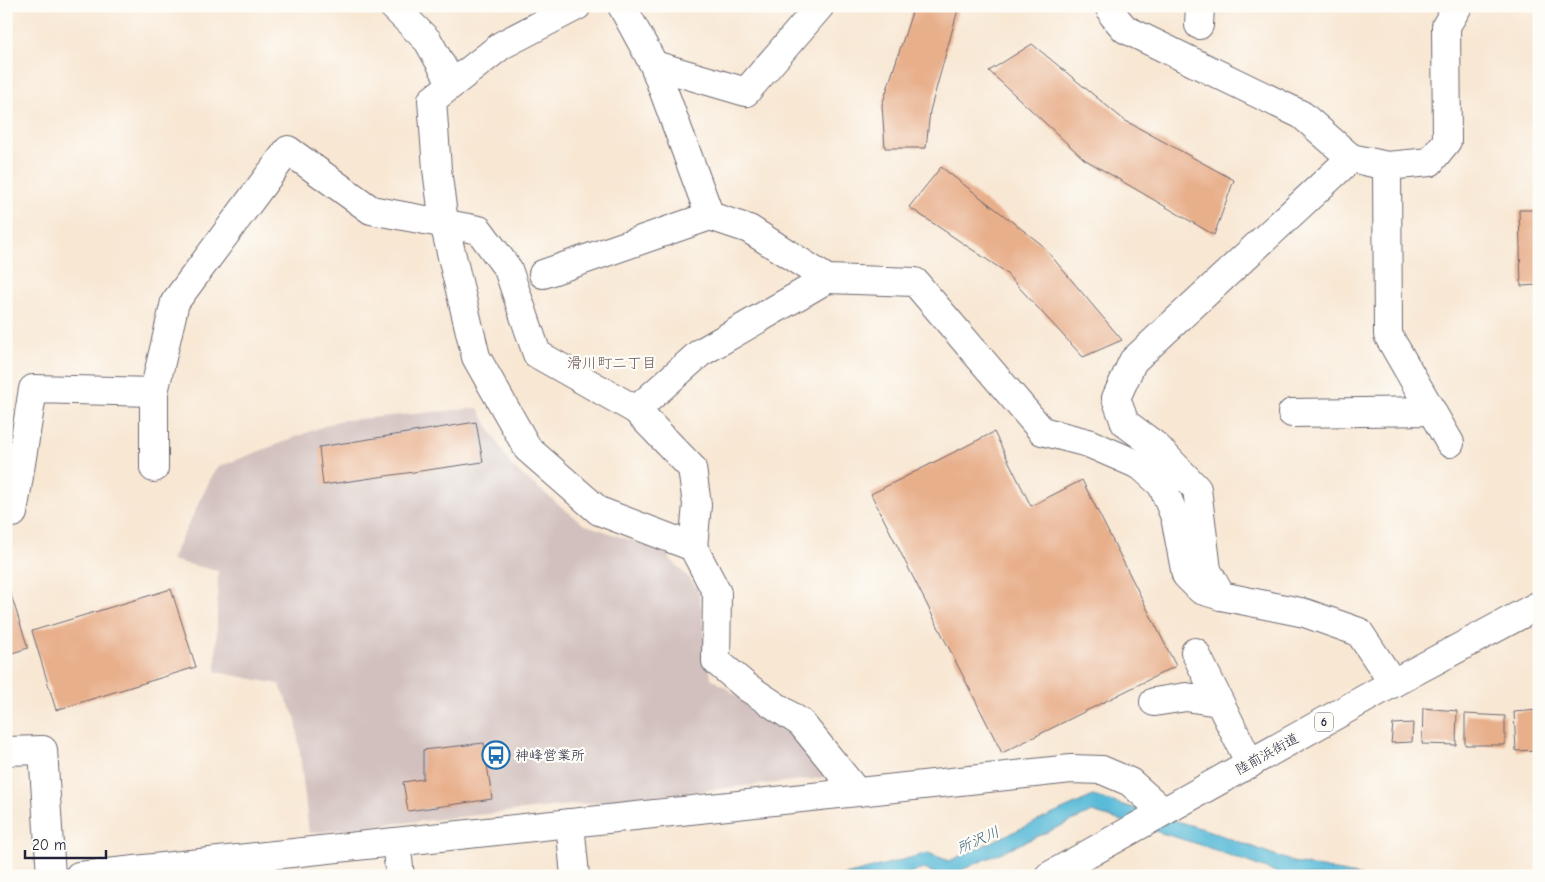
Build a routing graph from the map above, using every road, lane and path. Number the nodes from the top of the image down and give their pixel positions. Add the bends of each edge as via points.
1 (393, 6) edge
2 (577, 6) edge
3 (622, 6) edge
4 (820, 6) edge
5 (1109, 6) edge
6 (1458, 6) edge
7 (654, 65) junction
8 (452, 84) junction
9 (1351, 158) junction
10 (1387, 166) junction
11 (710, 216) junction
12 (444, 223) junction
13 (542, 274) dead end
14 (826, 279) junction
15 (154, 392) junction
16 (636, 410) junction
17 (1432, 411) junction
18 (1292, 413) dead end
19 (1450, 443) dead end
20 (154, 468) dead end
21 (6, 514) edge
22 (693, 547) junction
23 (1221, 596) junction
24 (1539, 605) edge
25 (1195, 652) dead end
26 (1393, 683) junction
27 (1154, 702) dead end
28 (1218, 702) junction
29 (6, 751) edge
30 (1250, 764) junction
31 (856, 791) junction
32 (1163, 811) junction
33 (570, 823) junction
34 (396, 842) junction
35 (51, 876) edge
36 (79, 876) edge
37 (400, 876) edge
38 (575, 876) edge
39 (1049, 876) edge

1 - 8 main road via 428,41
2 - 8 main road via 502,45
3 - 7 main road
4 - 7 main road via 746,92
5 - 9 main road via 1125,29 1302,116
6 - 10 main road via 1446,26 1446,141 1430,162
7 - 11 main road
8 - 12 main road via 432,100
9 - 10 main road
9 - 23 main road via 1133,361 1116,398 1125,423 1156,446 1197,489 1208,570
10 - 17 main road via 1388,335
11 - 13 main road
11 - 14 main road via 749,229
12 - 15 main road via 371,210 288,150 175,302
12 - 16 main road via 479,230 508,269 538,354
12 - 22 main road via 476,356 528,449 599,511
14 - 16 main road via 700,353
14 - 23 main road via 915,282 1042,431 1088,443 1141,466 1162,485 1175,517 1186,575 1201,590
15 - 20 main road
15 - 21 main road via 33,389 13,513
16 - 22 main road via 692,468 697,505
17 - 18 main road
17 - 19 main road
22 - 31 main road via 717,593 716,661 747,687 801,723
23 - 26 main road via 1305,613 1359,632
24 - 26 main road, 陸前浜街道 / 6
25 - 28 main road
26 - 30 main road, 陸前浜街道 / 6
27 - 28 main road via 1186,697
28 - 30 main road
29 - 35 main road via 43,750
30 - 32 main road, 陸前浜街道 / 6
31 - 32 main road via 1071,769 1102,770 1130,782
31 - 33 main road
32 - 39 main road, 陸前浜街道 / 6
33 - 34 main road
33 - 38 main road
34 - 36 main road
34 - 37 main road

